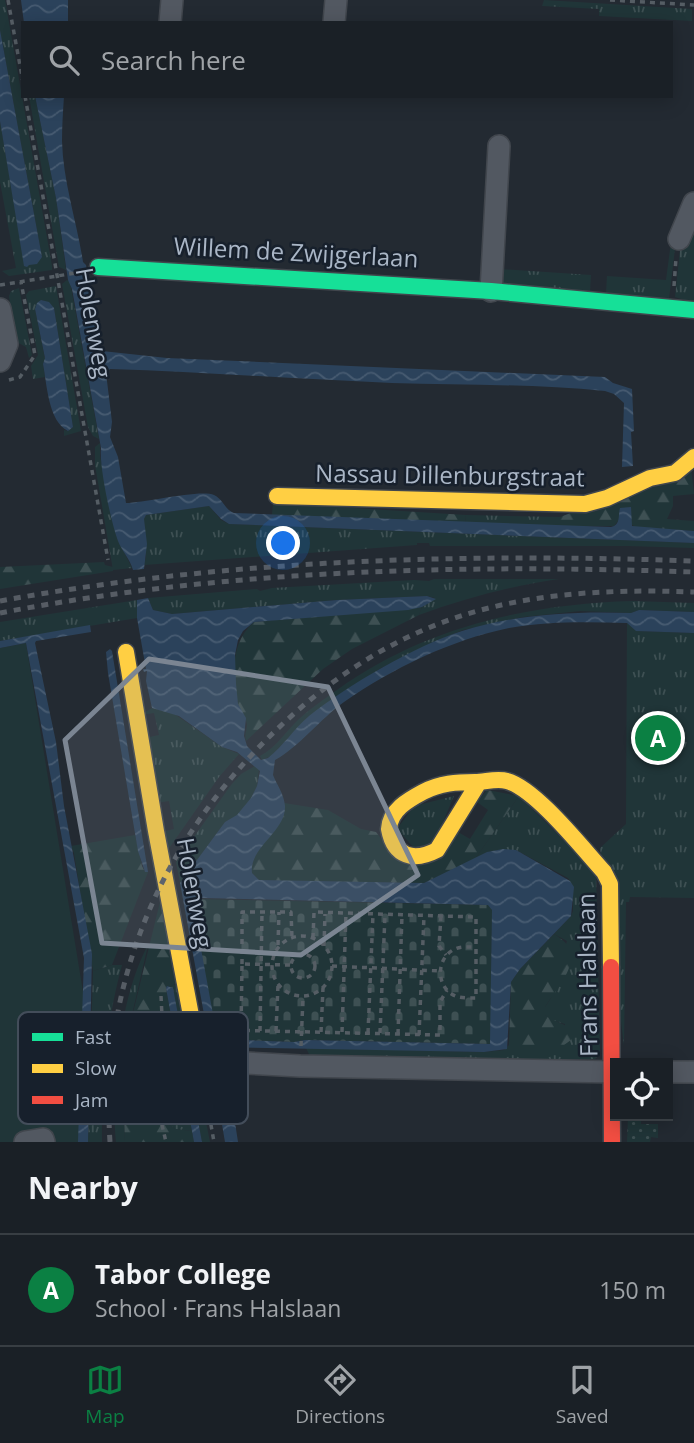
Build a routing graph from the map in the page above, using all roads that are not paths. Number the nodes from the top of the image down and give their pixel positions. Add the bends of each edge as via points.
1 (172, 0) edge
2 (335, 0) edge
3 (170, 21) edge
4 (334, 21) edge
5 (499, 146) dead end
6 (694, 203) edge
7 (679, 239) road end
8 (98, 267) dead end
9 (491, 291) junction
10 (694, 310) edge
11 (1, 319) edge
12 (0, 361) edge
13 (694, 457) edge
14 (277, 496) dead end
15 (126, 652) dead end
16 (479, 782) junction
17 (190, 1012) edge
18 (614, 1058) edge
19 (248, 1063) edge
20 (610, 1072) edge
21 (673, 1072) edge
22 (694, 1072) edge
23 (613, 1121) edge
24 (25, 1142) edge
25 (44, 1142) edge
26 (612, 1142) edge

1 - 3 street
2 - 4 street
5 - 9 street
6 - 7 street
8 - 9 street, Willem de Zwijgerlaan
9 - 10 street, Willem de Zwijgerlaan
11 - 12 street via 6,344
13 - 14 street, Nassau Dillenburgstraat via 675,473 585,504
15 - 17 street, Holenweg
16 - 16 street, Frans Halslaan via 436,785 400,807 388,830 395,845 411,857 437,850
16 - 18 street, Frans Halslaan via 507,781 524,790 604,872 610,884
19 - 20 street
21 - 22 street
23 - 26 street, Frans Halslaan
24 - 25 street

